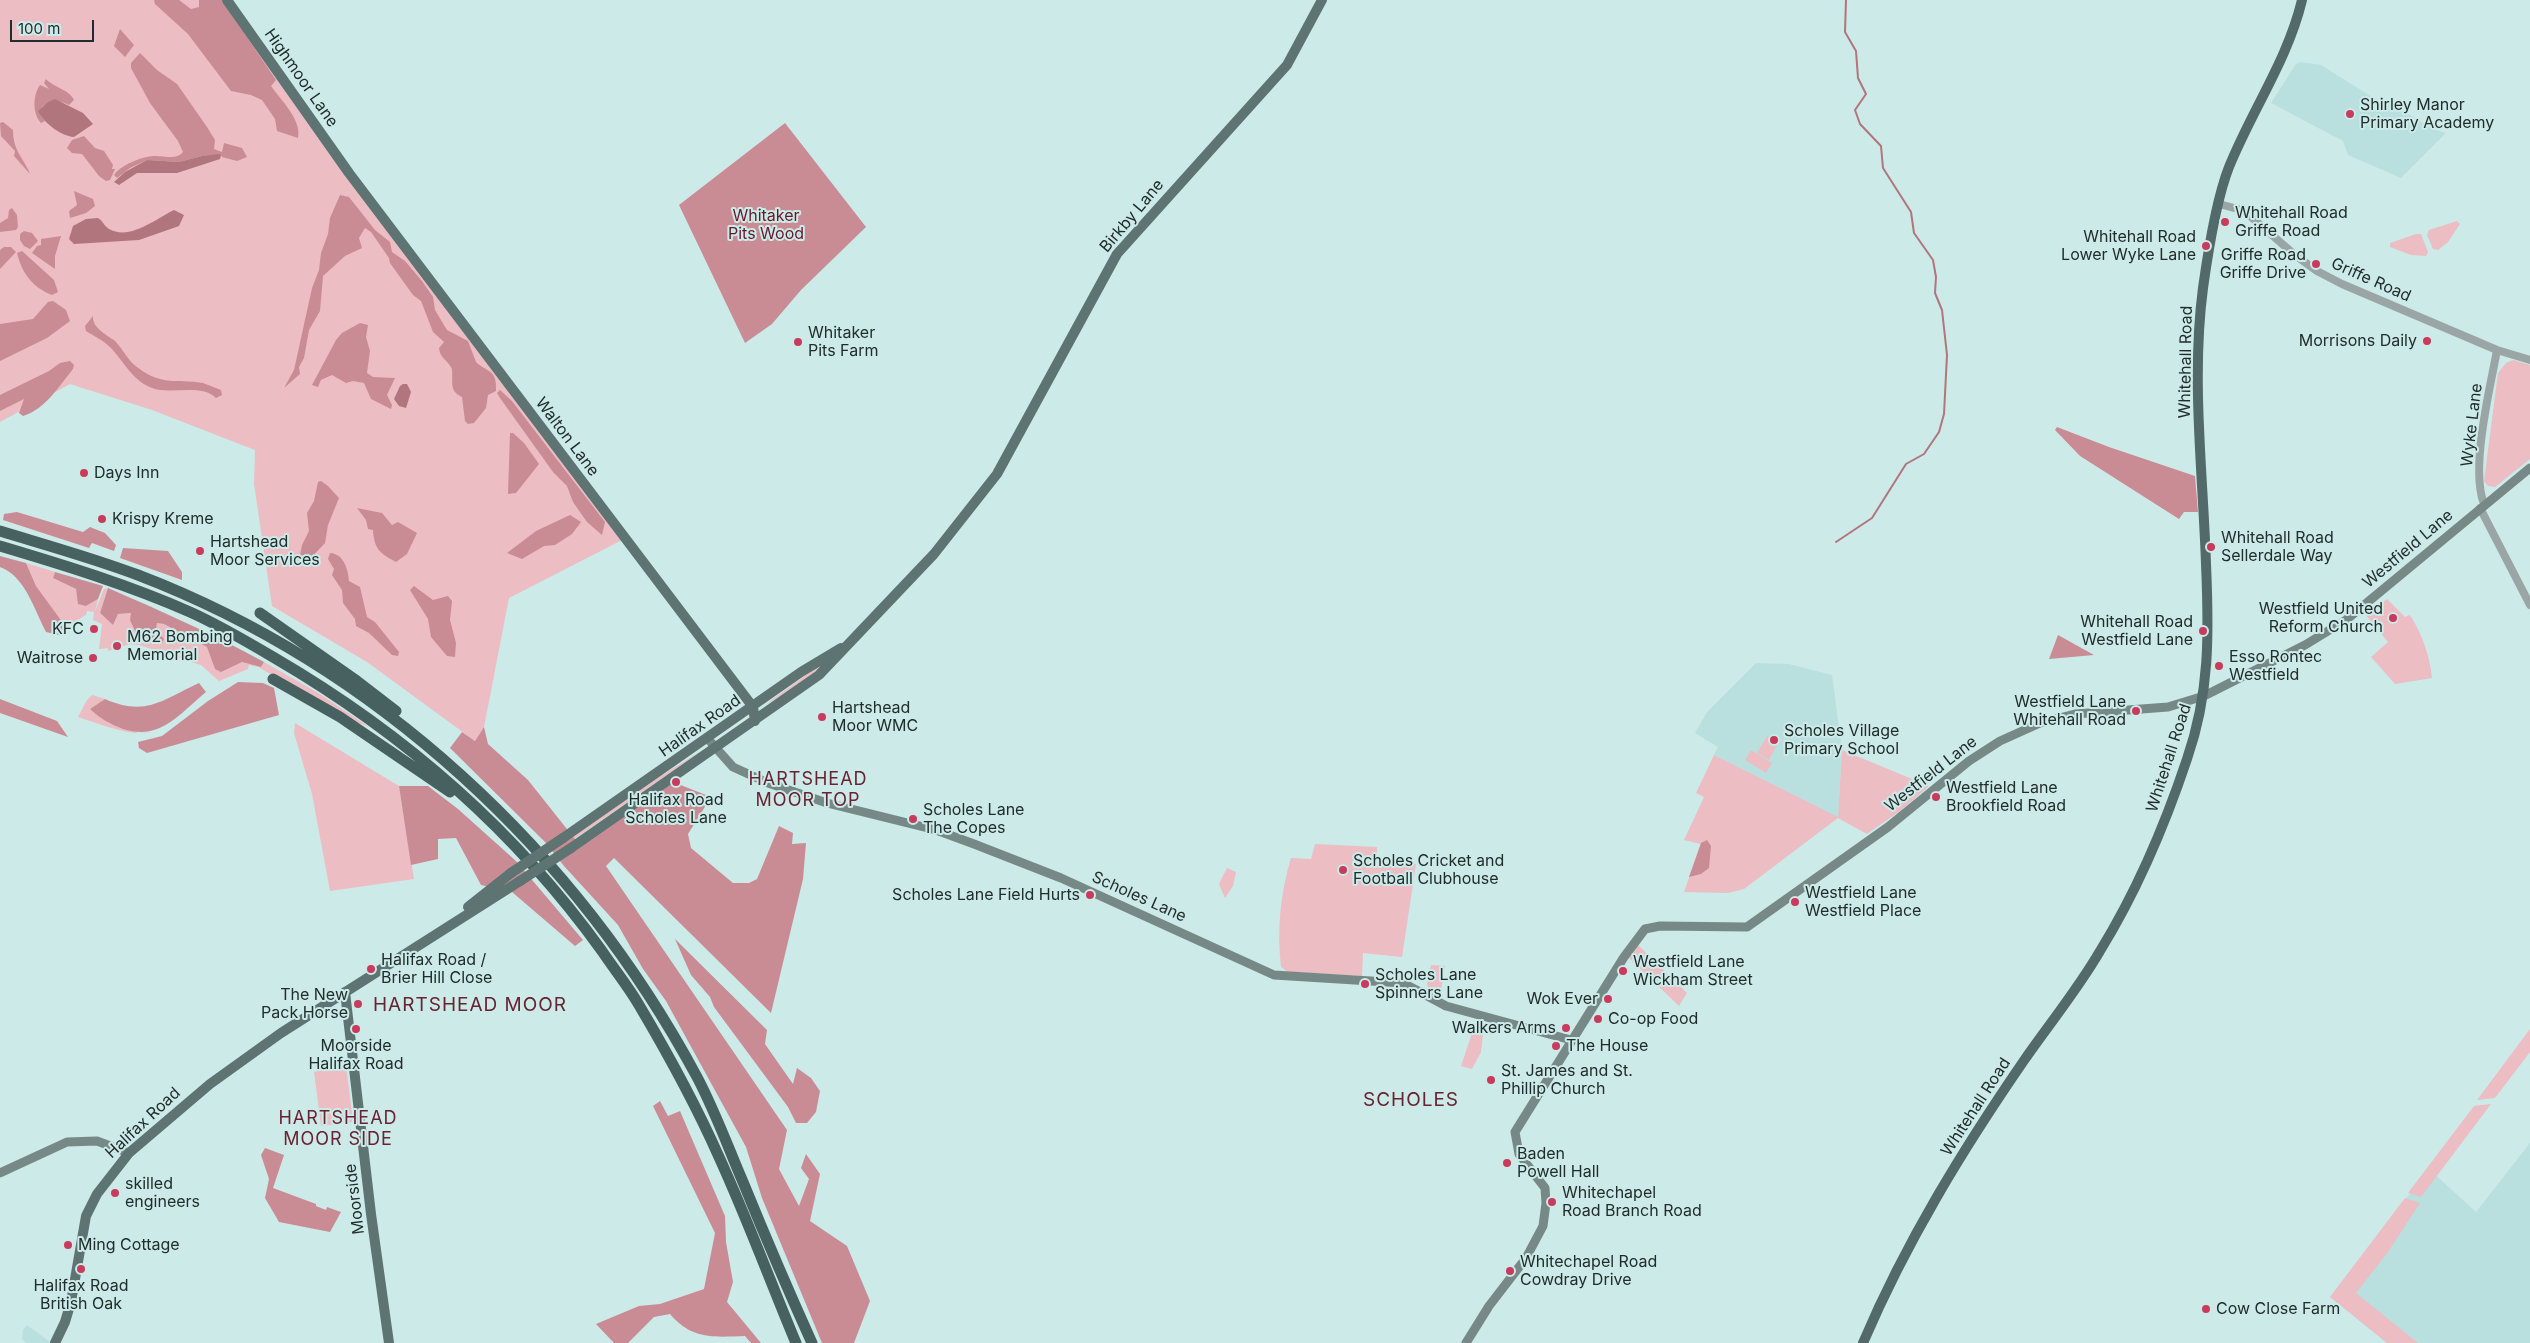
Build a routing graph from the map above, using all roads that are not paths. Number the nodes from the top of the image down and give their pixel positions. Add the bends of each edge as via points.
1 (227, 0) edge
2 (1322, 0) edge
3 (2302, 0) edge
4 (349, 173) joint
5 (2220, 204) junction
6 (2497, 350) junction
7 (2530, 360) edge
8 (2530, 468) edge
9 (997, 474) joint
10 (2482, 506) junction
11 (0, 531) edge
12 (0, 546) edge
13 (2530, 606) edge
14 (260, 613) dead end
15 (854, 640) junction
16 (272, 679) dead end
17 (793, 696) junction
18 (2204, 696) junction
19 (753, 707) junction
20 (755, 721) junction
21 (708, 739) junction
22 (716, 748) junction
23 (443, 758) junction
24 (497, 828) junction
25 (441, 930) junction
26 (345, 992) junction
27 (1572, 1040) junction
28 (129, 1153) junction
29 (0, 1173) edge
30 (55, 1343) edge
31 (390, 1343) edge
32 (796, 1343) edge
33 (812, 1343) edge
34 (1466, 1343) edge
35 (1862, 1343) edge

1 - 4 main road, Highmoor Lane
2 - 9 main road, Birkby Lane via 1287,65 1117,254
3 - 5 highway, Whitehall Road via 2292,37 2228,168
4 - 19 main road, Walton Lane
5 - 6 street, Griffe Road via 2250,216 2295,255 2356,292
5 - 18 highway, Whitehall Road via 2203,287 2199,338 2208,598 2208,662
6 - 7 street, Griffe Road
6 - 10 street, Wyke Lane via 2479,466
8 - 10 main road, Westfield Lane
9 - 15 main road, Halifax Road via 934,554
10 - 13 street, Wyke Lane
10 - 18 main road, Westfield Lane via 2328,632
11 - 23 highway via 138,575 217,610 337,678
12 - 24 highway via 90,573 159,599 241,638 326,688 372,721 456,788
14 - 23 highway via 386,703 415,727
15 - 17 main road, Halifax Road
15 - 19 main road, Halifax Road via 801,672
16 - 24 highway via 381,743
17 - 19 main road via 770,707
17 - 20 main road, Halifax Road
18 - 27 main road, Westfield Lane via 2168,707 2075,714 2000,741 1969,761 1895,822 1747,927 1660,926 1645,929
18 - 35 highway, Whitehall Road via 2194,740 2166,817 2122,911 2100,952 2024,1060 1925,1214 1887,1285
19 - 20 main road, Walton Lane
19 - 21 main road, Halifax Road
20 - 22 main road, Halifax Road
21 - 22 main road, Scholes Lane
21 - 25 main road, Halifax Road, bridge via 511,873
22 - 25 main road, Halifax Road, bridge via 571,848
22 - 27 main road, Scholes Lane via 733,767 768,783 810,798 936,830 974,844 1061,878 1274,975 1403,983 1446,1006
23 - 33 highway via 538,850 617,950 661,1017 697,1077 720,1124
24 - 32 highway via 555,891 638,1002 720,1158
25 - 26 main road, Halifax Road
26 - 28 main road, Halifax Road via 281,1032 210,1084
26 - 31 main road, Moorside
27 - 34 main road via 1515,1132 1519,1154 1545,1188 1546,1208 1541,1231 1526,1258 1489,1306
28 - 29 main road via 97,1141 67,1142
28 - 30 main road, Halifax Road via 97,1194 86,1216 71,1302

